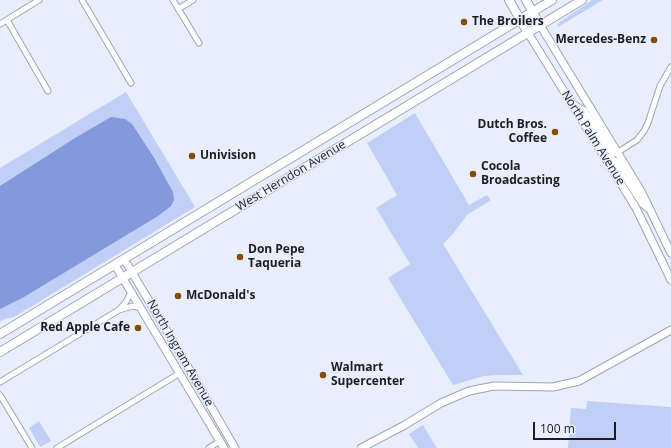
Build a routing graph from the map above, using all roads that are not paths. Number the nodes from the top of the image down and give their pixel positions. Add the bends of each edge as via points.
1 (39, 0) edge
2 (82, 0) edge
3 (173, 0) edge
4 (193, 0) edge
5 (509, 0) edge
6 (526, 0) edge
7 (552, 0) edge
8 (582, 0) edge
9 (178, 9) junction
10 (533, 12) junction
11 (520, 19) junction
12 (7, 20) junction
13 (0, 24) edge
14 (540, 25) junction
15 (528, 33) junction
16 (199, 43) dead end
17 (671, 67) edge
18 (132, 83) dead end
19 (48, 90) dead end
20 (570, 102) junction
21 (618, 152) junction
22 (605, 157) junction
23 (650, 209) junction
24 (671, 253) edge
25 (124, 259) junction
26 (115, 265) junction
27 (132, 272) junction
28 (123, 278) junction
29 (671, 280) edge
30 (131, 292) junction
31 (141, 308) junction
32 (119, 310) junction
33 (671, 330) edge
34 (0, 334) edge
35 (163, 344) junction
36 (0, 352) edge
37 (180, 373) junction
38 (0, 382) edge
39 (198, 384) junction
40 (0, 395) edge
41 (220, 441) junction
42 (32, 448) edge
43 (57, 448) edge
44 (209, 448) edge
45 (224, 448) edge
46 (235, 448) edge
47 (361, 448) edge

1 - 12 street
2 - 18 street
3 - 9 street
4 - 9 street
5 - 11 main road, North Palm Avenue
6 - 10 main road, North Palm Avenue
7 - 10 main road, West Herndon Avenue
8 - 14 main road, West Herndon Avenue
9 - 16 street
10 - 11 main road, West Herndon Avenue
10 - 14 main road, North Palm Avenue
11 - 15 main road, North Palm Avenue
11 - 25 main road, West Herndon Avenue
12 - 13 street
12 - 19 street
14 - 15 main road, West Herndon Avenue
14 - 21 street, North Palm Avenue
15 - 20 street, North Palm Avenue
15 - 27 main road, West Herndon Avenue
17 - 21 street via 660,86 644,131 637,140
20 - 21 street via 584,111 607,148 612,152
20 - 22 street, North Palm Avenue
21 - 23 street, North Palm Avenue
22 - 23 street via 616,162 643,204
22 - 29 street, North Palm Avenue via 636,208
23 - 24 street, North Palm Avenue
25 - 26 main road, West Herndon Avenue
25 - 27 street, North Ingram Avenue
26 - 28 street, North Ingram Avenue
26 - 34 main road, West Herndon Avenue
27 - 28 main road, West Herndon Avenue
27 - 39 street, North Ingram Avenue
28 - 30 street, North Ingram Avenue
28 - 36 main road, West Herndon Avenue
30 - 31 street, North Ingram Avenue
30 - 32 street
31 - 32 street via 134,306
31 - 35 street, North Ingram Avenue
32 - 38 street
33 - 47 street via 579,381 553,387 494,386 469,391
35 - 37 street, North Ingram Avenue
35 - 39 street via 171,350 189,380
37 - 41 street, North Ingram Avenue
37 - 43 street
39 - 46 street, North Ingram Avenue
40 - 42 street
41 - 44 street
41 - 45 street, North Ingram Avenue

